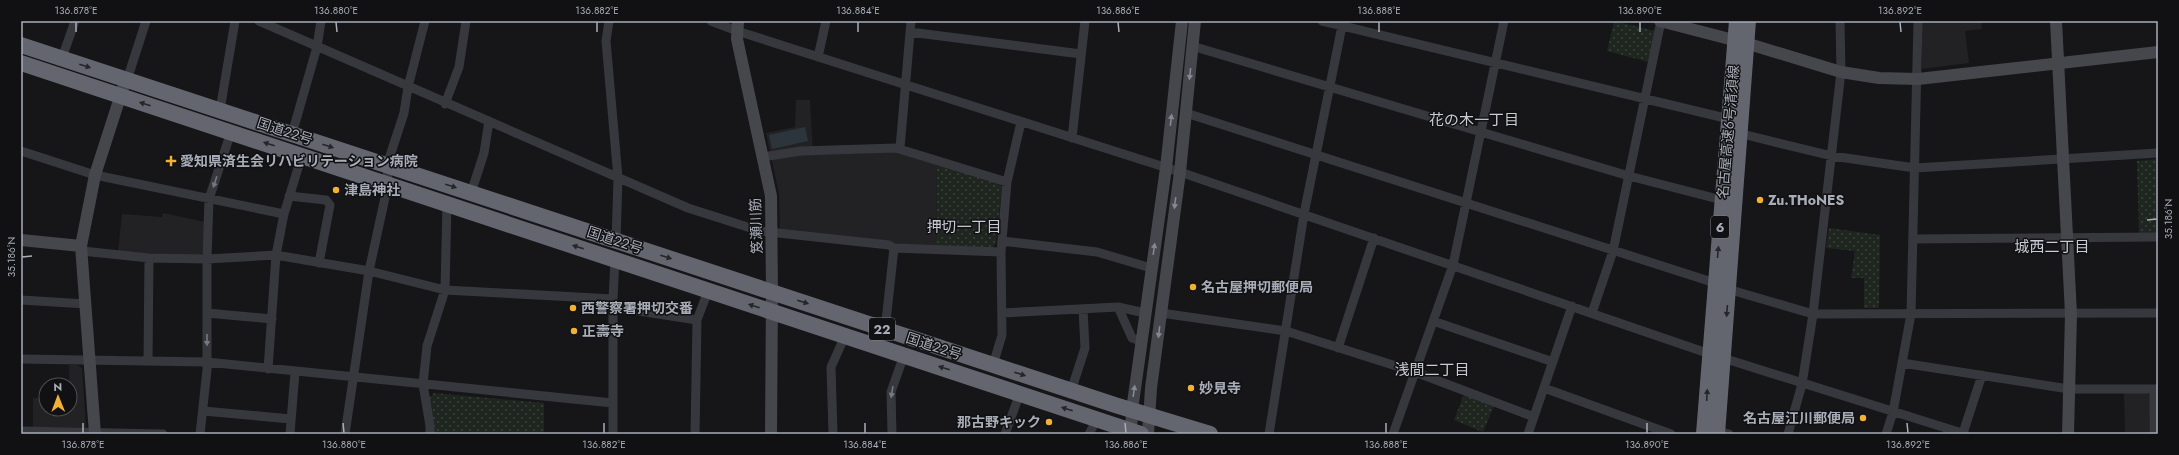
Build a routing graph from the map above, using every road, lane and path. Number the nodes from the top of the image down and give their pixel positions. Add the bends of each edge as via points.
1 (75, 21) edge
2 (146, 21) edge
3 (235, 21) edge
4 (259, 21) edge
5 (321, 21) edge
6 (425, 21) edge
7 (466, 21) edge
8 (609, 21) edge
9 (711, 21) edge
10 (826, 21) edge
11 (911, 21) edge
12 (1085, 21) edge
13 (1182, 21) edge
14 (1195, 21) edge
15 (1322, 21) edge
16 (1504, 21) edge
17 (1661, 21) edge
18 (1737, 21) edge
19 (1748, 21) edge
20 (1840, 21) edge
21 (1918, 21) edge
22 (2056, 21) edge
23 (1343, 23) edge
24 (737, 26) edge
25 (910, 32) junction
26 (21, 45) edge
27 (1192, 46) junction
28 (317, 47) junction
29 (2158, 52) edge
30 (1081, 54) junction
31 (62, 58) junction
32 (818, 58) junction
33 (21, 63) edge
34 (1495, 63) junction
35 (2058, 63) junction
36 (1841, 72) junction
37 (1918, 79) junction
38 (127, 80) junction
39 (905, 86) junction
40 (408, 87) junction
41 (1330, 87) junction
42 (121, 96) junction
43 (1645, 99) junction
44 (445, 104) junction
45 (220, 110) junction
46 (1186, 113) junction
47 (1725, 118) dead end
48 (489, 121) junction
49 (1021, 122) junction
50 (231, 132) junction
51 (1480, 132) junction
52 (292, 134) junction
53 (1742, 134) dead end
54 (1072, 138) junction
55 (900, 148) junction
56 (21, 151) edge
57 (2158, 153) edge
58 (302, 155) junction
59 (1316, 155) junction
60 (1832, 156) junction
61 (762, 157) junction
62 (2063, 158) junction
63 (387, 165) junction
64 (1166, 168) junction
65 (1915, 168) junction
66 (1180, 172) junction
67 (95, 175) junction
68 (1629, 176) junction
69 (618, 178) junction
70 (1007, 182) junction
71 (388, 184) junction
72 (471, 193) junction
73 (289, 196) junction
74 (209, 199) junction
75 (1718, 199) dead end
76 (447, 203) junction
77 (1465, 203) junction
78 (284, 214) junction
79 (1304, 214) junction
80 (771, 232) junction
81 (2158, 236) edge
82 (2068, 237) junction
83 (1374, 238) junction
84 (1913, 238) junction
85 (21, 240) edge
86 (616, 241) junction
87 (1002, 241) junction
88 (894, 248) junction
89 (82, 249) junction
90 (1614, 251) junction
91 (1001, 252) junction
92 (276, 255) junction
93 (149, 258) junction
94 (207, 259) junction
95 (615, 259) junction
96 (319, 263) junction
97 (1453, 265) junction
98 (1152, 268) junction
99 (369, 271) junction
100 (1712, 282) dead end
101 (445, 290) junction
102 (1731, 290) dead end
103 (708, 291) junction
104 (772, 292) junction
105 (21, 300) edge
106 (613, 303) junction
107 (86, 304) junction
108 (1572, 306) junction
109 (1118, 307) junction
110 (1083, 309) junction
111 (772, 312) junction
112 (207, 313) junction
113 (1002, 313) junction
114 (1145, 313) junction
115 (1161, 313) junction
116 (1592, 313) junction
117 (2158, 313) edge
118 (1813, 314) junction
119 (1911, 314) junction
120 (2072, 314) junction
121 (272, 319) junction
122 (697, 320) junction
123 (1433, 321) junction
124 (885, 330) junction
125 (1286, 331) junction
126 (845, 336) junction
127 (1141, 341) junction
128 (1338, 348) junction
129 (904, 355) junction
130 (21, 359) edge
131 (90, 361) junction
132 (148, 361) junction
133 (207, 362) junction
134 (1553, 362) junction
135 (1902, 363) junction
136 (993, 365) junction
137 (268, 369) junction
138 (296, 372) junction
139 (1415, 372) junction
140 (1982, 375) junction
141 (353, 377) junction
142 (423, 384) junction
143 (1802, 384) junction
144 (1544, 388) junction
145 (2069, 389) junction
146 (2156, 389) edge
147 (1071, 391) junction
148 (1020, 393) junction
149 (613, 403) junction
150 (1132, 410) junction
151 (203, 411) junction
152 (1893, 412) junction
153 (1149, 415) junction
154 (1534, 417) junction
155 (1097, 418) junction
156 (291, 419) junction
157 (21, 431) edge
158 (95, 433) edge
159 (1134, 433) edge
160 (1722, 433) edge
161 (164, 434) edge
162 (200, 434) edge
163 (290, 434) edge
164 (345, 434) edge
165 (430, 434) edge
166 (613, 434) edge
167 (695, 434) edge
168 (771, 434) edge
169 (833, 434) edge
170 (892, 434) edge
171 (1005, 434) edge
172 (1089, 434) edge
173 (1148, 434) edge
174 (1210, 434) edge
175 (1269, 434) edge
176 (1393, 434) edge
177 (1528, 434) edge
178 (1669, 434) edge
179 (1704, 434) edge
180 (1788, 434) edge
181 (1886, 434) edge
182 (1964, 434) edge
183 (2068, 434) edge
184 (2154, 434) edge

1 - 31 street
2 - 38 street
3 - 45 street
4 - 28 street
5 - 28 street
6 - 40 street
7 - 44 street via 459,67
8 - 69 street via 606,40
9 - 24 street
10 - 32 street
11 - 25 street
12 - 30 street
64 -> 13 street
14 - 27 street
15 - 23 street
16 - 34 street
17 - 36 street
17 - 43 street
179 -> 18 highway, 名古屋高速6号清須線 / 6, bridge
19 -> 160 highway, 名古屋高速6号清須線 / 6, bridge
20 - 36 street
21 - 37 street
22 - 35 street
23 - 34 street
23 - 41 street
24 - 32 street
24 - 61 street, 笈瀬川筋
25 - 30 street
25 - 39 street
26 - 31 highway, 国道22号 / 22
27 - 41 street
27 -> 46 street
28 - 40 street
28 - 52 street
29 - 35 street
30 - 54 street
31 -> 38 highway, 国道22号 / 22
32 - 39 street
33 - 42 highway, 国道22号 / 22
34 - 43 street
34 - 51 street
35 - 37 street
35 - 62 street
36 - 37 street via 1879,78
36 - 60 street
37 - 65 street
38 - 42 street
38 - 45 highway, 国道22号 / 22
39 - 49 street
39 - 55 street
40 - 44 street
40 - 63 street via 404,113
41 - 51 street
41 - 59 street
50 -> 42 highway, 国道22号 / 22
42 - 67 street
43 - 47 street
43 - 68 street
44 - 48 street
45 - 52 highway, 国道22号 / 22
46 - 59 street
46 - 66 street
48 - 69 street
48 - 72 street via 484,153
49 - 54 street
49 - 70 street
58 -> 50 highway, 国道22号 / 22
50 -> 74 street
51 - 68 street
51 - 77 street
52 -> 63 highway, 国道22号 / 22
53 - 60 street
54 - 64 street
55 - 61 street via 801,151
55 - 70 street
56 - 67 street
57 - 62 street
58 - 71 highway, 国道22号 / 22
58 - 73 street
59 - 77 street
59 - 79 street
60 - 65 street
60 - 118 street
61 - 80 street, 笈瀬川筋 via 771,196
62 - 65 street
62 - 82 street
63 - 71 street
63 -> 72 highway, 国道22号 / 22
64 - 66 street
98 -> 64 street
65 - 84 street
66 - 79 street
66 -> 115 street
67 - 74 street
67 - 89 street
68 - 75 street
68 - 90 street
69 - 80 street via 688,208 760,231
69 - 86 street
70 - 87 street
71 - 76 highway, 国道22号 / 22
71 - 99 street
72 - 86 highway, 国道22号 / 22
73 - 78 street
73 - 96 street via 326,200 330,205
74 - 78 street
74 - 94 street
95 -> 76 highway, 国道22号 / 22
76 - 101 street
77 - 90 street
77 - 97 street
78 - 92 street
79 - 83 street
79 - 125 street
80 - 88 street via 889,245
80 - 104 street, 笈瀬川筋
81 - 82 street
82 - 84 street
82 - 120 street
83 - 97 street
83 - 128 street
84 - 119 street
85 - 89 street
86 -> 104 highway, 国道22号 / 22
87 - 91 street
87 - 98 street via 1097,252
88 - 91 street
88 - 124 street
89 - 93 street
89 - 107 street
90 - 100 street
90 - 116 street
91 - 113 street
92 - 94 street
92 - 96 street
92 - 121 street
93 - 94 street
93 - 132 street
94 - 112 street
95 - 103 highway, 国道22号 / 22
95 - 106 street
96 - 99 street
97 - 108 street
97 - 123 street
98 - 114 street
99 - 101 street
99 - 141 street
101 - 106 street
101 - 142 street via 426,346
102 - 118 street
111 -> 103 highway, 国道22号 / 22
103 - 122 street
104 - 111 street, 笈瀬川筋
104 -> 124 highway, 国道22号 / 22
105 - 107 street
106 - 122 street
106 - 149 street
107 - 131 street
108 - 116 street
108 - 134 street
109 - 110 street
109 - 114 street
109 - 127 street via 1132,338
110 - 113 street
110 - 147 street via 1085,348
111 - 126 highway, 国道22号 / 22
111 - 168 street, 笈瀬川筋
112 - 121 street
112 -> 133 street
113 - 136 street via 1002,335
114 - 127 street
115 - 125 street
115 -> 153 street
116 - 143 street
117 - 120 street
118 - 119 street
118 - 143 street
119 - 120 street
119 - 135 street
120 - 145 street
121 - 137 street
122 - 167 street
123 - 134 street
123 - 139 street
124 - 136 highway, 国道22号 / 22
125 - 128 street
125 - 175 street
126 - 129 highway, 国道22号 / 22
126 - 169 street via 831,367
150 -> 127 street
128 - 139 street
148 -> 129 highway, 国道22号 / 22
129 -> 170 street via 891,392
130 - 131 street
131 - 132 street
131 - 158 street
132 - 133 street
133 - 137 street
133 - 151 street
134 - 144 street
135 - 140 street
135 - 152 street
136 -> 147 highway, 国道22号 / 22
137 - 138 street
138 - 141 street
138 - 156 street
139 - 154 street
139 - 176 street
140 - 145 street
140 - 182 street
141 - 142 street
141 - 164 street
142 - 149 street
142 - 165 street
143 - 152 street
143 - 180 street
144 - 154 street
144 - 178 street
145 - 146 street
145 - 183 street
146 - 184 street
147 - 150 highway, 国道22号 / 22
155 -> 148 highway, 国道22号 / 22
148 - 171 street
149 - 166 street
150 - 153 highway, 国道22号 / 22
150 - 159 street
151 - 156 street
151 - 162 street
152 - 181 street
152 - 182 street
153 - 173 street
153 - 174 highway, 国道22号 / 22
154 - 177 street
155 - 159 highway, 国道22号 / 22
155 - 172 street
156 - 163 street
157 - 158 street
158 - 161 street

